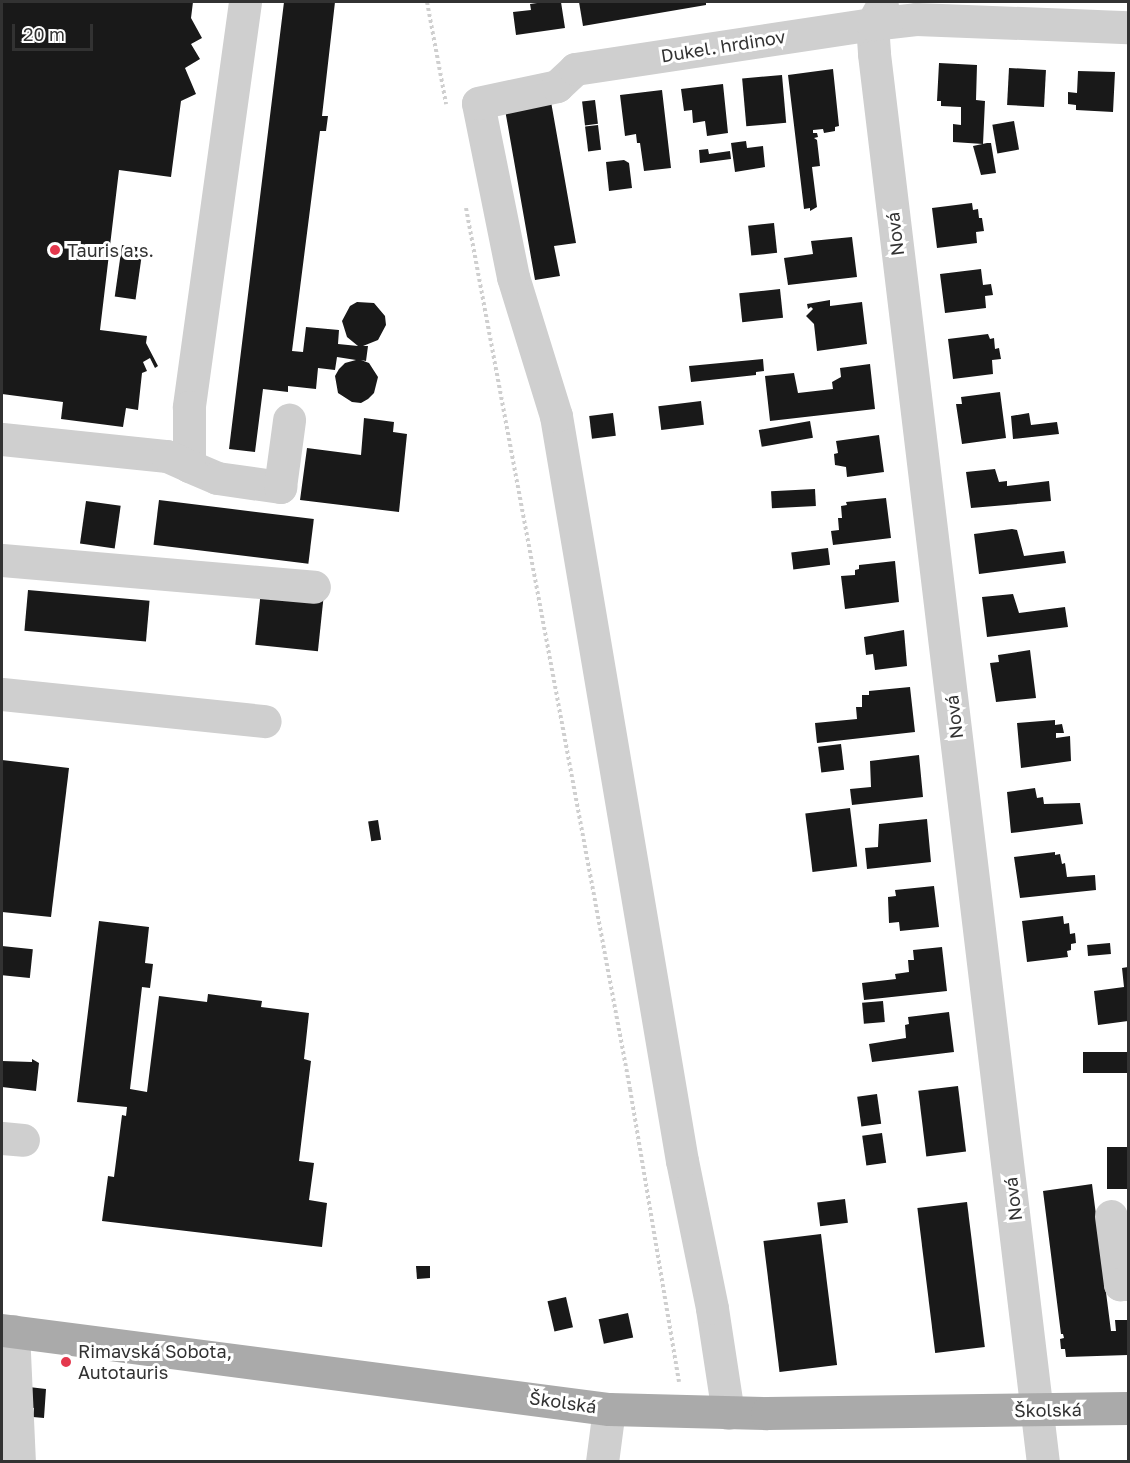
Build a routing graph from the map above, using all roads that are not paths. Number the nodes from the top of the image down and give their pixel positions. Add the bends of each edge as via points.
1 (245, 2) edge
2 (878, 13) edge
3 (1128, 27) edge
4 (289, 420) dead end
5 (2, 439) edge
6 (189, 466) junction
7 (2, 560) edge
8 (314, 587) dead end
9 (2, 694) edge
10 (265, 721) dead end
11 (1111, 1216) dead end
12 (1128, 1284) edge
13 (7, 1330) edge
14 (609, 1408) junction
15 (1128, 1408) edge
16 (1039, 1410) junction
17 (728, 1413) junction
18 (20, 1461) edge
19 (602, 1461) edge
20 (1044, 1461) edge

1 - 6 street via 189,407
2 - 3 street, Dukel. hrdinov via 916,19
2 - 16 street, Nová
2 - 17 street, Dukel. hrdinov via 575,69 557,86 478,104 513,276 556,416
4 - 6 street via 280,487 217,478
5 - 6 street via 167,456
7 - 8 street
9 - 10 street
11 - 12 street via 1120,1284
13 - 14 main road, Školská
13 - 18 street
14 - 17 main road, Školská
14 - 19 street
15 - 16 main road, Školská
16 - 17 main road, Školská
16 - 20 street, Nová

